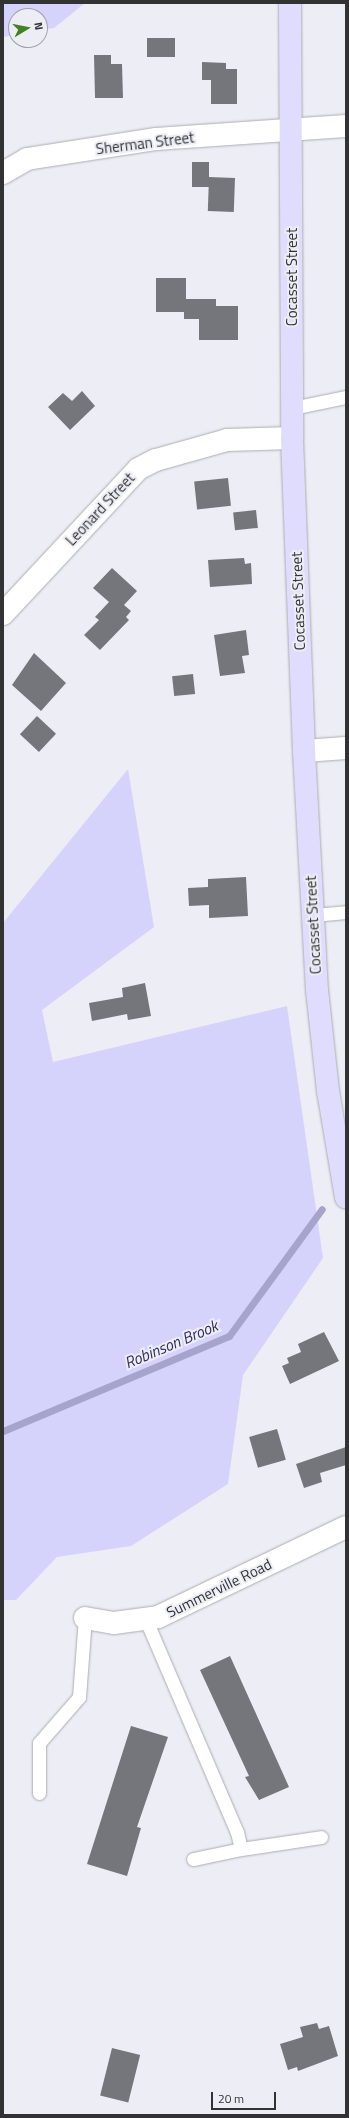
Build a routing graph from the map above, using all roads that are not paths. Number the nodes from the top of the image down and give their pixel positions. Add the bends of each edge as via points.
1 (290, 3) edge
2 (346, 126) edge
3 (291, 129) junction
4 (3, 173) edge
5 (346, 397) edge
6 (292, 408) junction
7 (292, 438) junction
8 (3, 614) edge
9 (346, 748) edge
10 (304, 752) junction
11 (346, 912) edge
12 (313, 915) junction
13 (346, 1197) edge
14 (346, 1527) edge
15 (85, 1618) joint
16 (146, 1620) junction
17 (39, 1793) dead end
18 (321, 1837) dead end
19 (241, 1849) junction
20 (193, 1859) dead end

1 - 3 main road, Cocasset Street
2 - 3 street, Sherman Street
3 - 4 street, Sherman Street via 156,139 27,159
3 - 6 main road, Cocasset Street
5 - 6 lane
6 - 7 main road, Cocasset Street
7 - 8 street, Leonard Street via 227,440 156,460 138,469
7 - 10 main road, Cocasset Street
9 - 10 street
10 - 12 main road, Cocasset Street
11 - 12 lane
12 - 13 main road, Cocasset Street via 326,1077
14 - 16 street, Summerville Road
15 - 16 street, Summerville Road via 114,1623
15 - 17 lane via 79,1697 39,1743
16 - 19 lane via 237,1832
18 - 19 lane
19 - 20 lane

